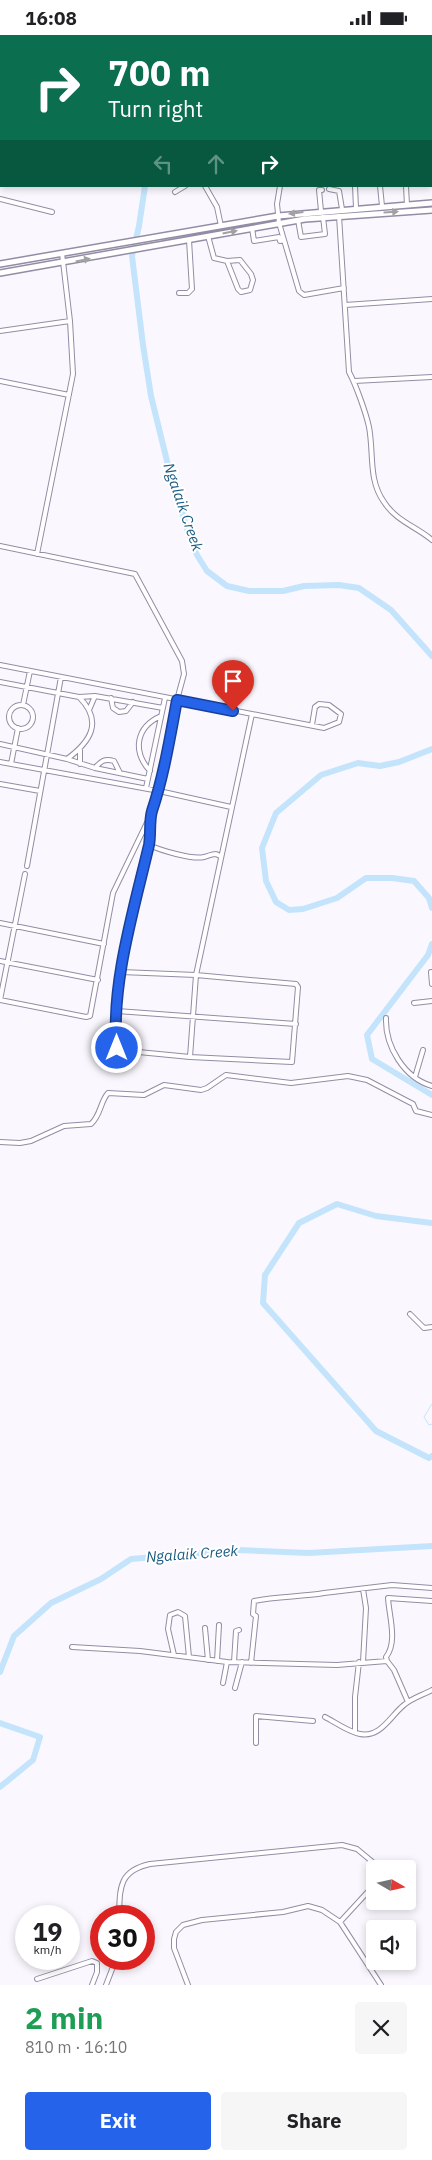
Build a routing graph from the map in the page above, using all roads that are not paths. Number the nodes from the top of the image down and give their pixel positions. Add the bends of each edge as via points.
1 (183, 187) edge
2 (206, 187) edge
3 (280, 187) edge
4 (355, 187) edge
5 (380, 187) edge
6 (406, 187) edge
7 (329, 189) dead end
8 (322, 190) dead end
9 (175, 191) dead end
10 (0, 199) edge
11 (432, 203) edge
12 (407, 205) junction
13 (382, 206) junction
14 (356, 208) junction
15 (342, 209) junction
16 (432, 210) edge
17 (321, 211) junction
18 (52, 212) dead end
19 (278, 215) junction
20 (338, 216) junction
21 (323, 217) junction
22 (298, 220) junction
23 (279, 223) junction
24 (221, 226) junction
25 (252, 228) junction
26 (208, 236) junction
27 (189, 240) junction
28 (284, 240) junction
29 (62, 253) junction
30 (35, 258) junction
31 (228, 261) junction
32 (0, 263) edge
33 (64, 263) junction
34 (37, 267) junction
35 (0, 273) edge
36 (344, 288) junction
37 (179, 293) dead end
38 (432, 299) edge
39 (345, 305) junction
40 (70, 321) junction
41 (0, 331) edge
42 (432, 377) edge
43 (0, 381) edge
44 (354, 381) junction
45 (69, 395) junction
46 (432, 541) edge
47 (0, 546) edge
48 (37, 554) junction
49 (0, 665) edge
50 (30, 671) junction
51 (61, 677) junction
52 (0, 682) edge
53 (27, 687) junction
54 (59, 693) junction
55 (95, 696) junction
56 (79, 697) junction
57 (111, 698) junction
58 (164, 698) junction
59 (177, 700) junction
60 (133, 702) junction
61 (23, 705) junction
62 (163, 708) junction
63 (89, 710) junction
64 (252, 714) junction
65 (161, 716) junction
66 (312, 725) junction
67 (18, 728) junction
68 (0, 744) edge
69 (14, 747) junction
70 (80, 750) junction
71 (46, 754) junction
72 (67, 759) junction
73 (0, 762) edge
74 (80, 764) junction
75 (11, 765) junction
76 (95, 768) junction
77 (44, 771) junction
78 (150, 771) junction
79 (120, 773) junction
80 (148, 779) junction
81 (0, 784) edge
82 (146, 788) junction
83 (40, 791) junction
84 (159, 791) junction
85 (231, 807) junction
86 (151, 813) junction
87 (149, 845) junction
88 (220, 856) junction
89 (27, 866) dead end
90 (25, 873) dead end
91 (0, 923) edge
92 (14, 926) junction
93 (104, 944) junction
94 (0, 961) edge
95 (7, 962) junction
96 (430, 971) dead end
97 (121, 972) junction
98 (196, 975) junction
99 (98, 981) junction
100 (432, 984) edge
101 (0, 1000) edge
102 (432, 1001) edge
103 (414, 1003) dead end
104 (117, 1011) junction
105 (192, 1016) junction
106 (386, 1018) dead end
107 (296, 1024) junction
108 (422, 1050) dead end
109 (190, 1057) junction
110 (415, 1077) junction
111 (432, 1086) edge
112 (432, 1115) edge
113 (0, 1142) edge
114 (410, 1314) dead end
115 (432, 1327) edge
116 (432, 1587) edge
117 (363, 1589) junction
118 (432, 1601) edge
119 (219, 1625) dead end
120 (205, 1627) dead end
121 (239, 1630) dead end
122 (72, 1647) dead end
123 (174, 1655) junction
124 (189, 1657) junction
125 (208, 1660) junction
126 (217, 1661) junction
127 (386, 1661) junction
128 (227, 1662) junction
129 (234, 1662) junction
130 (242, 1662) junction
131 (361, 1662) junction
132 (251, 1663) junction
133 (223, 1683) dead end
134 (235, 1688) dead end
135 (432, 1690) edge
136 (408, 1702) junction
137 (325, 1717) dead end
138 (312, 1721) dead end
139 (355, 1732) junction
140 (256, 1743) dead end
141 (371, 1860) edge
142 (366, 1894) edge
143 (119, 1905) edge
144 (340, 1922) junction
145 (112, 1970) edge
146 (37, 1979) dead end
147 (92, 1985) edge
148 (106, 1985) edge
149 (188, 1985) edge
150 (381, 1985) edge

1 - 9 street
2 - 24 street via 217,207
3 - 19 street
4 - 14 street
5 - 13 street
6 - 12 street
7 - 15 street via 339,191
8 - 17 street via 319,190
10 - 18 street
11 - 12 main road
12 - 13 main road
13 - 14 main road
14 - 15 main road
15 - 17 main road
20 -> 16 main road
17 -> 19 main road
19 - 23 street
19 - 24 main road
20 - 21 main road
20 - 36 street
21 - 22 main road
21 - 22 street via 325,234 302,237
22 - 23 main road
23 - 25 main road
23 - 28 street
24 - 29 main road
26 -> 25 main road
25 - 28 street via 254,241 279,237 280,241
26 - 27 main road
26 - 31 street via 214,258
33 -> 27 main road
27 - 37 street via 192,289 188,293
28 - 36 street via 301,294
29 - 30 main road
29 - 33 street
30 - 32 main road
30 - 34 street
31 - 31 street via 238,289 241,292 250,290 253,280 244,263
33 - 34 main road
33 - 40 street
34 - 35 main road
36 - 39 street
38 - 39 street
39 - 44 street via 349,372
40 - 41 street
40 - 45 street via 74,364
42 - 44 street
43 - 45 street
44 - 46 street via 369,427 375,487 385,504 407,525
45 - 48 street
47 - 48 street
48 - 59 street via 135,574 182,661 184,674
49 - 50 street
50 - 51 street
50 - 53 street
51 - 54 street
51 - 58 street
52 - 53 street
53 - 54 street
53 - 61 street
54 - 56 street
54 - 71 street
55 - 56 street
55 - 57 street
55 - 63 street
56 - 63 street
57 - 60 street
57 - 60 street via 113,708 119,712 126,711
58 - 59 street
58 - 62 street
59 - 64 street
59 - 84 street
60 - 62 street
61 - 67 street via 15,706 9,715 11,724
61 - 67 street via 32,712 32,721 26,727
62 - 65 street
63 - 70 street via 92,725 89,739
64 - 66 street
64 - 85 street
65 - 78 street
65 - 78 street via 141,734 140,755
66 - 66 street via 315,707 319,704 329,705 341,715 339,722 326,728
67 - 69 street
68 - 69 street
69 - 71 street
69 - 75 street
70 - 72 street
70 - 74 street
71 - 72 street
71 - 77 street
72 - 74 street
73 - 75 street
74 - 76 street
75 - 77 street
76 - 79 street
76 - 79 street via 109,759 114,761
77 - 82 street
77 - 83 street
78 - 80 street
79 - 80 street
80 - 82 street
81 - 83 street
82 - 84 street
83 - 89 street
84 - 85 street
84 - 86 street
85 - 88 street
86 - 87 street
86 - 93 street via 113,893
87 - 88 street via 161,851 194,857
87 - 97 street
88 - 98 street
90 - 92 street
91 - 92 street
92 - 93 street
92 - 95 street
93 - 99 street
94 - 95 street
95 - 99 street
95 - 101 street
96 - 100 street
97 - 98 street
97 - 104 street
98 - 105 street
98 - 107 street via 296,984
99 - 101 street via 88,1017
102 - 103 street
104 - 105 street
104 - 109 street via 116,1046 119,1051
105 - 107 street
105 - 109 street
106 - 110 street via 393,1052
107 - 109 street via 291,1063
108 - 110 street
110 - 111 street
112 - 113 street via 416,1111 412,1104 366,1080 348,1076 291,1083 226,1075 201,1090 164,1085 144,1095 108,1093 91,1124 64,1126 31,1141
114 - 115 street via 424,1328
116 - 117 street via 392,1585
117 - 131 street via 366,1608
117 - 132 street via 254,1601 252,1613 256,1616
118 - 127 street via 388,1599 392,1645
119 - 126 street
120 - 125 street
121 - 129 street via 236,1631
122 - 123 street
123 - 124 street
123 - 124 street via 168,1629 170,1615 178,1612 185,1616
124 - 125 street
125 - 126 street
126 - 128 street
127 - 131 street
127 - 136 street via 394,1670
128 - 129 street
128 - 133 street
129 - 130 street
130 - 132 street
130 - 134 street
131 - 132 street via 337,1665
131 - 139 street
135 - 136 street
136 - 139 street via 375,1731
137 - 139 street
138 - 140 street via 256,1716
141 - 143 street via 358,1849 342,1845 150,1864 129,1872 124,1878
142 - 144 street
144 - 149 street via 322,1910 308,1906 283,1912 191,1921 182,1925 174,1939 176,1956
144 - 150 street
145 - 148 street
146 - 147 street via 92,1961 98,1967

